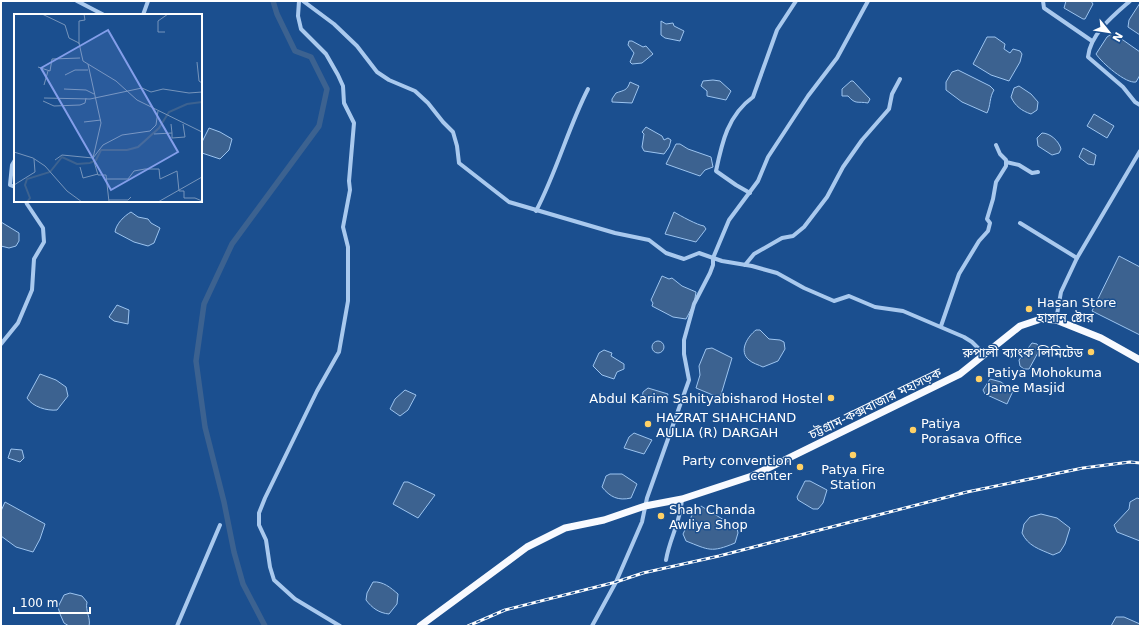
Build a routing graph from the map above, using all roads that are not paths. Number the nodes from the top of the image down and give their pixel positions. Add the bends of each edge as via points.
1 (77, 1) edge
2 (148, 1) edge
3 (299, 1) edge
4 (303, 1) edge
5 (796, 1) edge
6 (868, 1) edge
7 (1043, 1) edge
8 (1130, 1) edge
9 (97, 14) edge
10 (143, 14) edge
11 (1092, 41) junction
12 (900, 79) dead end
13 (588, 89) dead end
14 (1140, 105) edge
15 (996, 145) dead end
16 (1140, 151) edge
17 (14, 162) edge
18 (1006, 162) junction
19 (1038, 172) dead end
20 (14, 187) edge
21 (750, 192) junction
22 (26, 202) edge
23 (536, 211) junction
24 (1020, 224) dead end
25 (713, 258) junction
26 (1077, 258) junction
27 (745, 265) junction
28 (1056, 320) junction
29 (941, 326) junction
30 (1, 344) edge
31 (984, 354) junction
32 (1140, 360) edge
33 (682, 499) junction
34 (645, 506) junction
35 (220, 525) dead end
36 (666, 560) dead end
37 (177, 626) edge
38 (340, 626) edge
39 (420, 626) edge
40 (592, 626) edge

1 - 9 street
2 - 10 street
3 - 38 street via 298,16 301,29 326,54 343,86 344,103 354,123 350,190 343,227 348,247 348,301 339,352 265,498 259,513 259,525 266,540 274,580 295,599
4 - 23 street via 334,24 357,46 377,72 415,91 428,103 453,132 459,163 509,202
5 - 21 street via 777,30 753,97 744,103 728,124 716,171 736,186
6 - 21 street via 837,58 808,96 768,157 758,181
7 - 11 street via 1044,8
8 - 11 street
11 - 14 street via 1088,57
12 - 27 street via 892,94 889,109 862,140 843,167 827,197 804,227 793,236 782,238 754,254
13 - 23 street
15 - 18 street
16 - 26 street
17 - 20 street via 10,185
18 - 19 street via 1019,165 1032,173
18 - 29 street via 996,182 992,206 987,215 990,223 988,231 959,274
21 - 25 street via 730,220
22 - 30 street via 43,228 44,242 34,259 32,290 18,323
23 - 25 street via 649,240 666,253 684,259 698,253
24 - 26 street
25 - 27 street
25 - 34 street via 710,273 695,299 684,340 689,380
26 - 28 street via 1061,292
27 - 29 street via 777,273 834,301 849,296 874,307 903,311
28 - 31 highway, চট্টগ্রাম-কক্সবাজার মহাসড়ক via 1041,319 1020,326
28 - 32 highway, চট্টগ্রাম-কক্সবাজার মহাসড়ক via 1100,338
29 - 31 street via 972,342
31 - 33 highway, চট্টগ্রাম-কক্সবাজার মহাসড়ক via 960,374 784,462 752,476
33 - 34 highway, চট্টগ্রাম-কক্সবাজার মহাসড়ক
33 - 36 street via 679,522 669,544
34 - 39 highway, চট্টগ্রাম-কক্সবাজার মহাসড়ক via 604,520 565,528 527,547
34 - 40 street via 632,547
35 - 37 street

